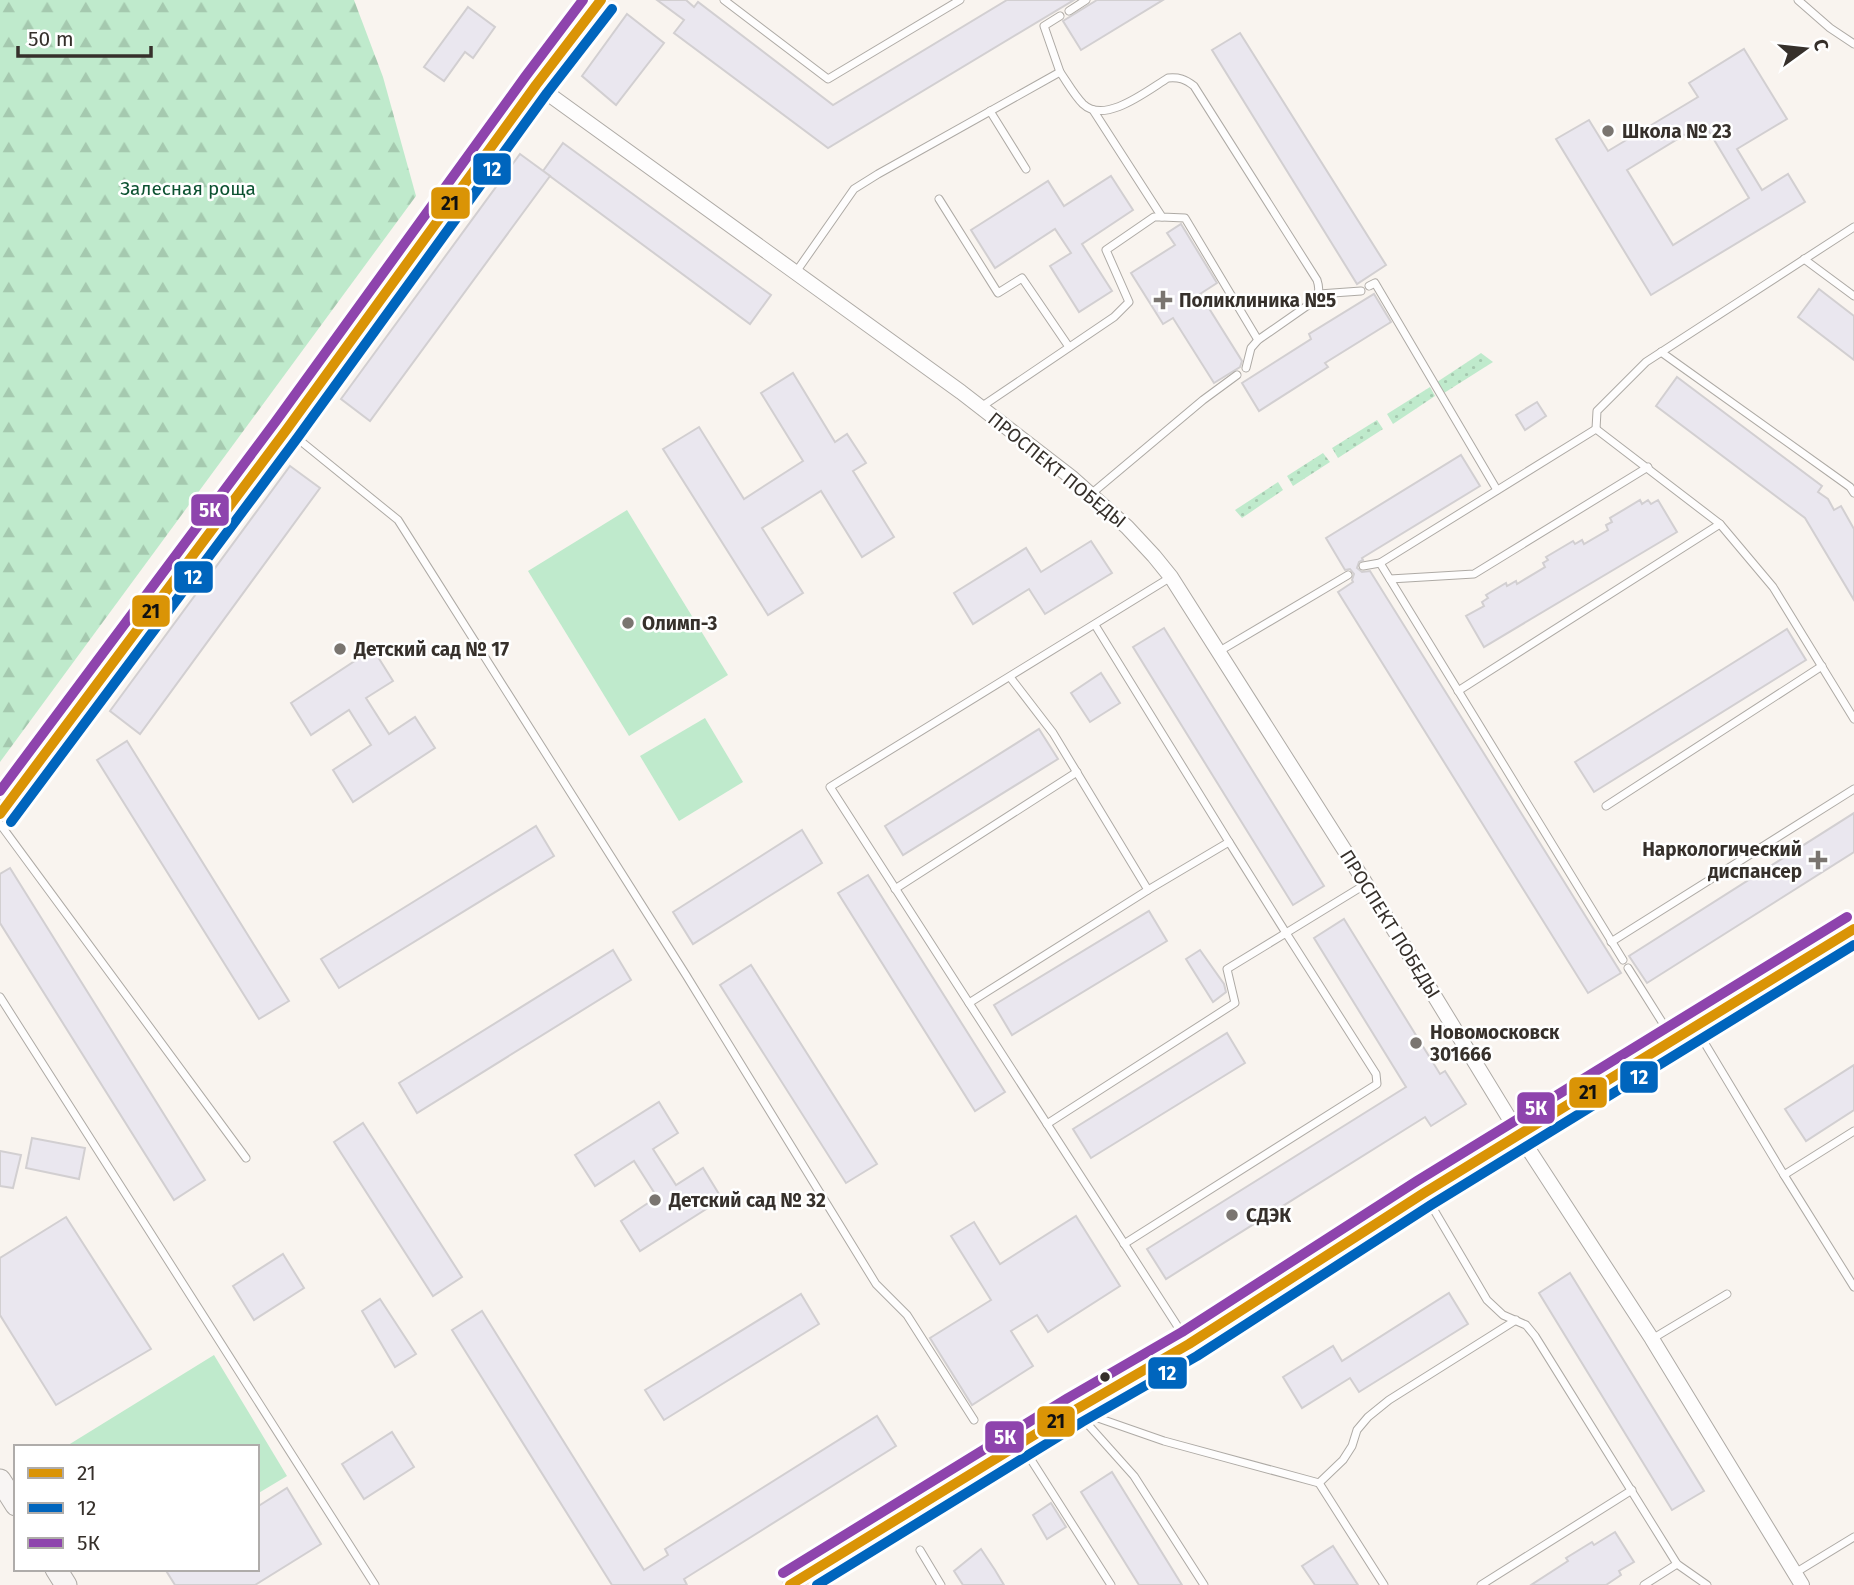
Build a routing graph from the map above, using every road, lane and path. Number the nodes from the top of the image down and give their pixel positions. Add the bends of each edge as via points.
1 (601, 0) edge
2 (724, 0) edge
3 (960, 0) edge
4 (1086, 0) edge
5 (1798, 0) edge
6 (1069, 11) dead end
7 (1060, 16) dead end
8 (1854, 44) edge
9 (1060, 72) junction
10 (536, 85) junction
11 (1093, 110) junction
12 (990, 111) junction
13 (1027, 169) dead end
14 (939, 199) dead end
15 (1162, 217) junction
16 (1854, 227) edge
17 (1804, 259) junction
18 (796, 272) junction
19 (1369, 286) dead end
20 (1361, 291) dead end
21 (1319, 294) junction
22 (1854, 296) edge
23 (1258, 340) junction
24 (1069, 347) junction
25 (1661, 352) junction
26 (1246, 368) dead end
27 (1237, 375) dead end
28 (981, 407) junction
29 (287, 429) junction
30 (1596, 429) junction
31 (1648, 467) junction
32 (1497, 490) junction
33 (1854, 493) edge
34 (1091, 495) junction
35 (1720, 524) junction
36 (1380, 563) junction
37 (1363, 566) dead end
38 (1348, 575) dead end
39 (1171, 577) junction
40 (1390, 579) junction
41 (1096, 625) junction
42 (1218, 652) junction
43 (1822, 666) junction
44 (1010, 677) junction
45 (1458, 691) junction
46 (1854, 719) edge
47 (1077, 772) junction
48 (1854, 789) edge
49 (1606, 806) dead end
50 (0, 814) edge
51 (0, 824) edge
52 (1229, 842) junction
53 (1366, 884) junction
54 (895, 889) junction
55 (1148, 890) junction
56 (1854, 929) edge
57 (1286, 933) junction
58 (1611, 942) junction
59 (1623, 960) dead end
60 (1628, 968) dead end
61 (0, 997) edge
62 (969, 1003) junction
63 (1695, 1027) junction
64 (1674, 1041) junction
65 (1047, 1124) junction
66 (1854, 1131) edge
67 (1520, 1136) junction
68 (246, 1158) dead end
69 (1784, 1175) junction
70 (1424, 1193) junction
71 (1124, 1244) junction
72 (1854, 1287) edge
73 (1727, 1294) dead end
74 (1516, 1320) junction
75 (1652, 1339) junction
76 (1189, 1344) junction
77 (1075, 1410) junction
78 (974, 1420) dead end
79 (1021, 1443) junction
80 (0, 1480) edge
81 (1319, 1483) junction
82 (1632, 1490) junction
83 (14, 1501) edge
84 (1854, 1537) edge
85 (919, 1550) dead end
86 (1676, 1564) junction
87 (1798, 1579) edge
88 (375, 1585) edge
89 (790, 1585) edge
90 (941, 1585) edge
91 (1111, 1585) edge
92 (1205, 1585) edge
93 (1384, 1585) edge
94 (1481, 1585) edge
95 (1644, 1585) edge
96 (1707, 1585) edge

1 - 10 street
2 - 3 lane via 828,79
4 - 6 lane
5 - 8 lane
7 - 9 lane via 1044,26
9 - 11 lane via 1083,105
9 - 12 lane
10 - 18 street, ПРОСПЕКТ ПОБЕДЫ
10 - 29 street
11 - 15 lane
11 - 21 lane via 1119,107 1168,78 1186,79 1318,280
12 - 13 lane
12 - 18 lane via 854,189
14 - 24 lane via 998,293 1022,278
15 - 23 lane via 1185,218
15 - 24 lane via 1154,217 1106,250 1129,302
16 - 17 lane
17 - 22 lane
17 - 25 lane
18 - 28 street, ПРОСПЕКТ ПОБЕДЫ
19 - 32 lane via 1375,283
20 - 21 lane
21 - 23 lane via 1306,309
23 - 26 lane
24 - 28 lane
25 - 30 lane via 1597,411
25 - 33 lane
27 - 34 lane
28 - 34 street, ПРОСПЕКТ ПОБЕДЫ
29 - 50 street
29 - 78 lane via 398,520 876,1284 907,1315
30 - 31 lane
30 - 32 lane
31 - 35 lane
31 - 40 lane via 1474,574
32 - 36 lane
34 - 39 street, ПРОСПЕКТ ПОБЕДЫ via 1128,527
35 - 43 lane via 1773,587
35 - 45 lane
36 - 37 lane
36 - 40 lane
38 - 42 lane
39 - 41 lane
39 - 42 street, ПРОСПЕКТ ПОБЕДЫ
40 - 45 lane
41 - 44 lane
41 - 52 lane
42 - 53 street, ПРОСПЕКТ ПОБЕДЫ
43 - 46 lane
43 - 49 lane
44 - 47 lane via 1054,733
44 - 54 lane via 830,788
45 - 58 lane
47 - 54 lane
47 - 55 lane
48 - 58 lane
51 - 68 lane
52 - 55 lane
52 - 57 lane
53 - 57 lane
53 - 67 street, ПРОСПЕКТ ПОБЕДЫ
54 - 62 lane
55 - 62 lane
56 - 63 street
57 - 65 lane via 1227,969 1235,1003
57 - 71 lane via 1376,1074 1377,1084
58 - 59 lane
60 - 64 lane
61 - 88 lane
62 - 65 lane
63 - 64 street
63 - 69 lane
64 - 67 street
65 - 71 lane
66 - 69 lane
67 - 70 street
67 - 75 street, ПРОСПЕКТ ПОБЕДЫ
69 - 72 lane
70 - 74 lane via 1487,1300
70 - 76 street
71 - 76 lane
73 - 75 lane
74 - 81 lane via 1368,1417 1343,1460
74 - 82 lane via 1535,1336
75 - 87 street, ПРОСПЕКТ ПОБЕДЫ
76 - 77 street
77 - 79 street
77 - 81 lane via 1164,1441
77 - 92 lane via 1134,1476
79 - 89 street
79 - 91 lane
80 - 83 main road
81 - 93 lane
82 - 86 lane
82 - 94 lane
84 - 87 lane
85 - 90 lane
86 - 95 lane
86 - 96 lane

